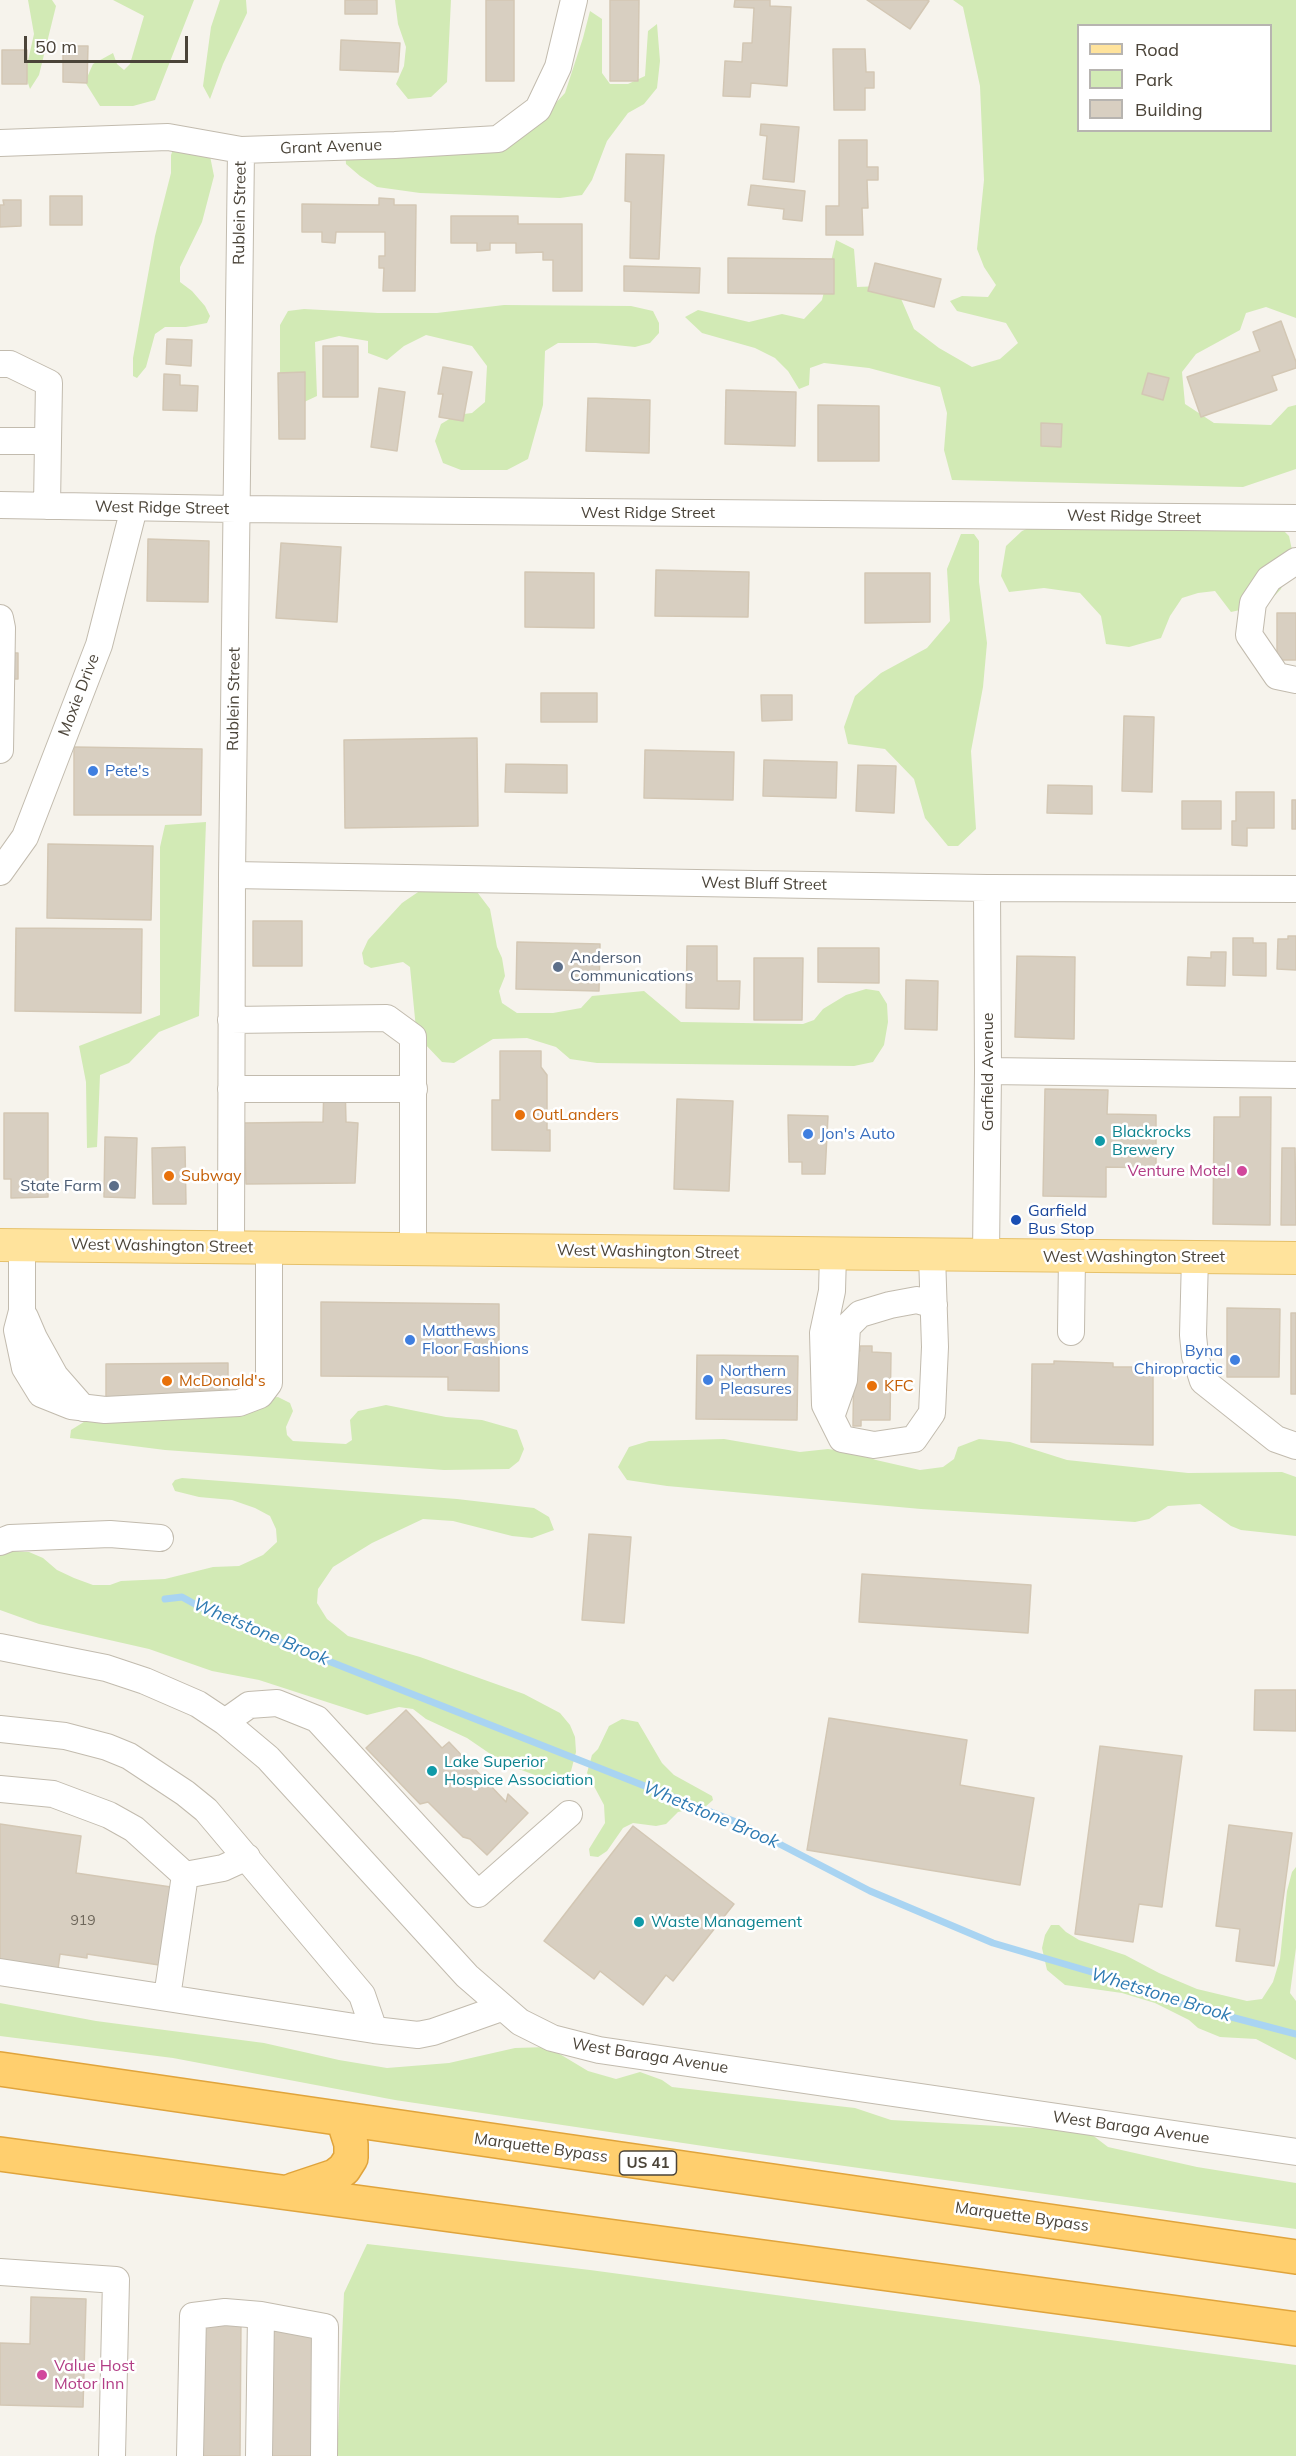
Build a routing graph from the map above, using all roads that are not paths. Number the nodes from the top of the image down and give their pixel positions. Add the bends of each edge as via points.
1 (574, 0) edge
2 (0, 143) edge
3 (241, 150) junction
4 (0, 364) edge
5 (0, 441) edge
6 (48, 441) junction
7 (0, 505) edge
8 (47, 506) junction
9 (134, 508) junction
10 (236, 509) junction
11 (1296, 518) edge
12 (1296, 561) edge
13 (0, 618) edge
14 (1296, 680) edge
15 (0, 750) edge
16 (0, 872) edge
17 (232, 874) junction
18 (987, 888) junction
19 (1296, 889) edge
20 (231, 1020) junction
21 (988, 1071) junction
22 (1296, 1075) edge
23 (231, 1089) junction
24 (414, 1089) junction
25 (11, 1245) edge
26 (231, 1247) junction
27 (268, 1248) junction
28 (413, 1249) junction
29 (833, 1254) junction
30 (932, 1255) junction
31 (986, 1255) junction
32 (1072, 1256) junction
33 (1195, 1257) junction
34 (1296, 1258) edge
35 (934, 1305) junction
36 (1071, 1332) dead end
37 (831, 1417) junction
38 (1296, 1446) edge
39 (160, 1538) dead end
40 (0, 1542) edge
41 (0, 1647) edge
42 (225, 1722) junction
43 (0, 1729) edge
44 (0, 1789) edge
45 (569, 1814) dead end
46 (247, 1857) junction
47 (185, 1875) junction
48 (0, 1972) edge
49 (167, 1997) junction
50 (501, 2008) junction
51 (374, 2030) junction
52 (0, 2069) edge
53 (343, 2119) junction
54 (1296, 2152) edge
55 (0, 2154) edge
56 (285, 2192) junction
57 (1296, 2257) edge
58 (0, 2272) edge
59 (261, 2315) junction
60 (1296, 2329) edge
61 (112, 2456) edge
62 (190, 2456) edge
63 (259, 2456) edge
64 (324, 2456) edge

1 - 3 street, Grant Avenue via 558,67 538,109 498,139
2 - 3 street, Grant Avenue via 168,137
3 - 10 street, Rublein Street
4 - 6 street via 10,364 49,384
5 - 6 street
6 - 8 street
7 - 8 street, West Ridge Street
8 - 9 street, West Ridge Street
9 - 10 street, West Ridge Street
9 - 16 street, Moxie Drive via 99,645 25,837
10 - 11 street, West Ridge Street
10 - 17 street, Rublein Street
12 - 14 street via 1269,579 1253,603 1249,635 1277,676
13 - 15 street
17 - 18 street, West Bluff Street
17 - 20 street, Rublein Street
18 - 19 street, West Bluff Street
18 - 21 street, Garfield Avenue
20 - 23 street, Rublein Street
20 - 24 street via 387,1018 413,1037
21 - 22 street
21 - 31 street, Garfield Avenue
23 - 24 street
23 - 26 street, Rublein Street
24 - 28 street
25 - 26 main road, West Washington Street
25 - 27 street via 22,1311 17,1329 25,1368 41,1394 71,1406 105,1410 239,1403 261,1395 269,1383
26 - 27 main road, West Washington Street
27 - 28 main road, West Washington Street
28 - 29 main road, West Washington Street
29 - 30 main road, West Washington Street
29 - 37 street via 832,1291 823,1333 825,1405
30 - 31 main road, West Washington Street
30 - 35 street
31 - 32 main road, West Washington Street
32 - 33 main road, West Washington Street
32 - 36 street
33 - 34 main road, West Washington Street
33 - 38 street via 1193,1335 1203,1381 1276,1439
35 - 37 street via 917,1300 890,1305 860,1314 848,1327 844,1380
35 - 37 street via 932,1413 914,1439 874,1444 842,1439
39 - 40 street via 110,1534 10,1538
41 - 42 street, West Baraga Avenue via 106,1668 145,1681 198,1704
42 - 45 street via 249,1705 277,1703 317,1719 478,1894
42 - 50 street, West Baraga Avenue via 268,1758 449,1959
43 - 46 street via 86,1740 129,1756 206,1810
44 - 47 street via 53,1794 109,1815 134,1829
46 - 47 street via 224,1868
46 - 51 street via 362,1995
47 - 49 street
48 - 49 street
49 - 51 street
50 - 51 street via 418,2035
50 - 54 street, West Baraga Avenue via 552,2038 598,2050
52 - 53 highway, Marquette Bypass / US 41
53 - 56 highway via 351,2144 351,2158 344,2169 335,2176
53 - 57 highway, Marquette Bypass / US 41
55 - 56 highway
56 - 60 highway
58 - 61 street via 116,2280
59 - 62 street via 225,2312 194,2316
59 - 63 street
59 - 64 street via 326,2327

